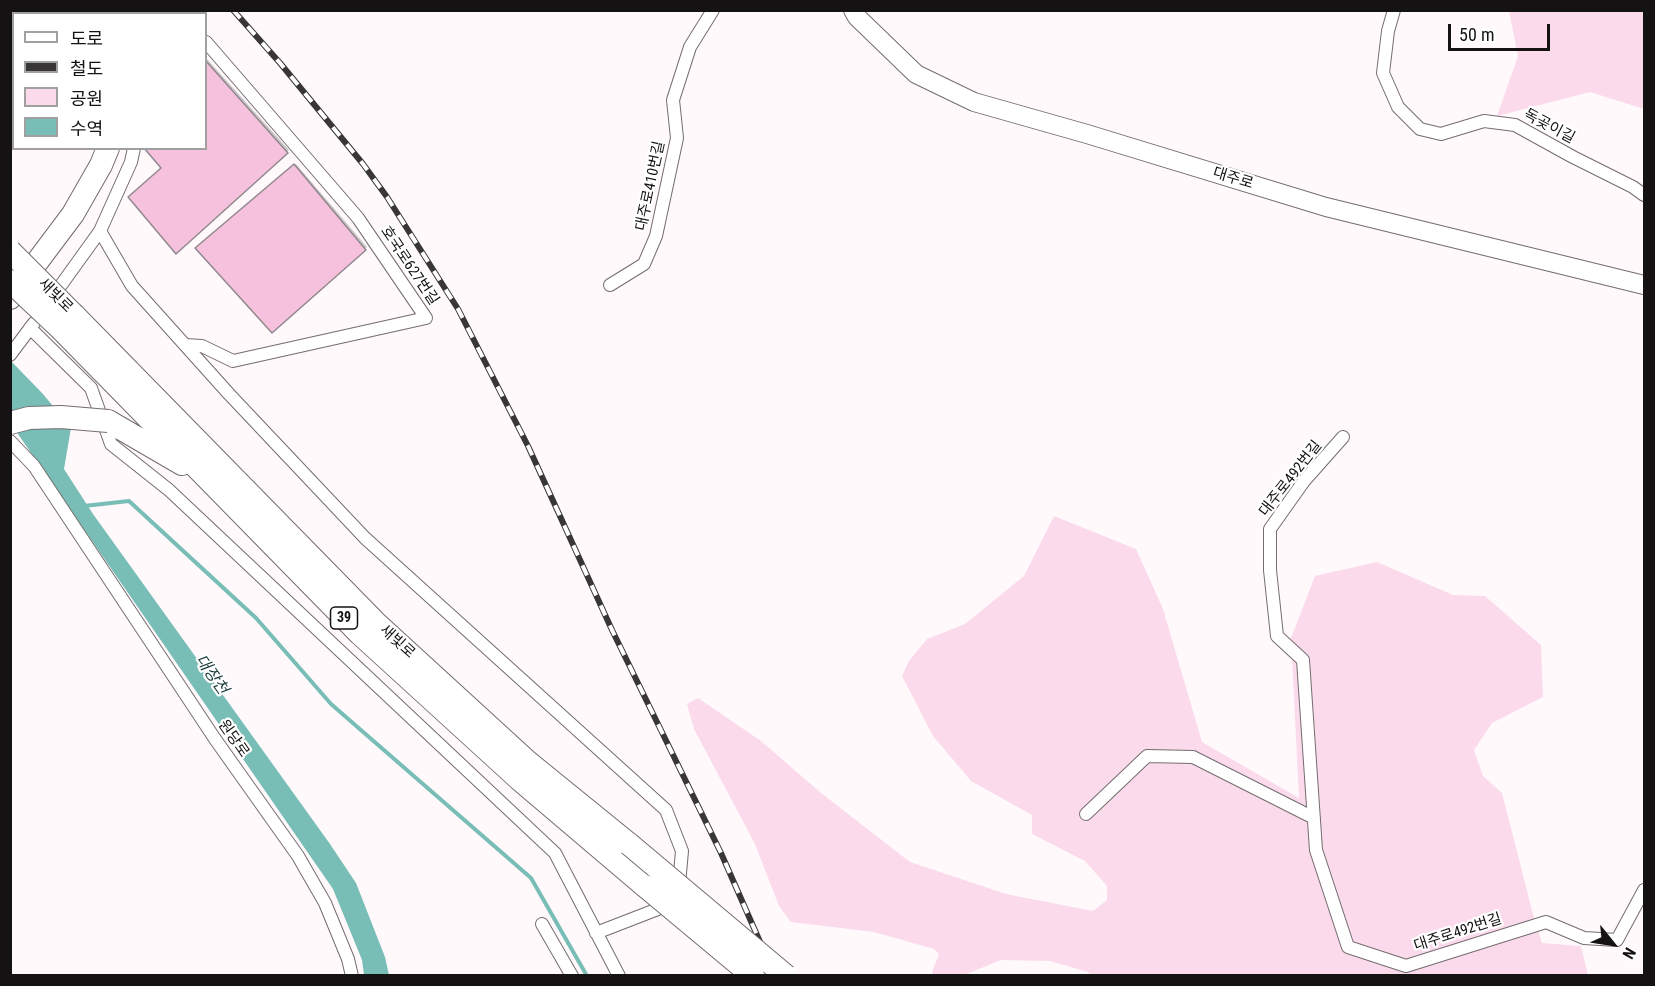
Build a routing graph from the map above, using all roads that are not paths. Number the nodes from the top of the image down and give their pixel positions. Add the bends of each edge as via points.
1 (713, 10) edge
2 (853, 10) edge
3 (1395, 10) edge
4 (207, 43) edge
5 (95, 150) edge
6 (107, 150) edge
7 (133, 150) edge
8 (1644, 195) edge
9 (100, 231) junction
10 (10, 251) edge
11 (1643, 282) edge
12 (610, 285) dead end
13 (11, 289) edge
14 (68, 323) junction
15 (30, 328) junction
16 (185, 345) junction
17 (10, 355) edge
18 (10, 423) edge
19 (1343, 437) dead end
20 (10, 441) edge
21 (211, 481) junction
22 (1086, 814) dead end
23 (1314, 818) junction
24 (1644, 890) edge
25 (542, 924) dead end
26 (596, 933) junction
27 (352, 975) edge
28 (572, 975) edge
29 (619, 975) edge
30 (753, 975) edge
31 (786, 975) edge

1 - 12 street, 대주로410번길 via 690,47 673,100 677,138 656,236 644,264
2 - 11 street, 대주로 via 916,74 974,102 1326,207
3 - 8 street, 독곶이길 via 1383,73 1398,108 1419,129 1441,134 1484,121 1515,125
4 - 16 street, 호국로627번길 via 358,218 426,318 232,361 202,346
5 - 13 highway via 63,210
6 - 13 highway via 73,214
7 - 9 street
9 - 15 street
9 - 16 street via 132,286
10 - 14 highway, 새빛로 / 39, bridge
13 - 14 highway, 새빛로 / 39, bridge
14 - 21 highway, 새빛로 / 39
14 - 31 highway, 새빛로 / 39, bridge via 375,622 528,762
15 - 17 street
15 - 26 street via 90,388 111,444 169,490 555,853
16 - 26 street via 365,538 666,810 682,851 679,884 658,909
18 - 21 highway, bridge via 61,417 108,421
19 - 23 street, 대주로492번길 via 1270,530 1277,636 1303,660
20 - 27 street, 원당로 via 34,466 215,739 298,856 326,903
21 - 30 highway, 새빛로 / 39, bridge via 360,634 519,779
22 - 23 street via 1147,756 1193,757
23 - 24 street, 대주로492번길 via 1316,850 1348,947 1406,966 1546,922 1584,938 1617,940
25 - 28 street
26 - 29 street

